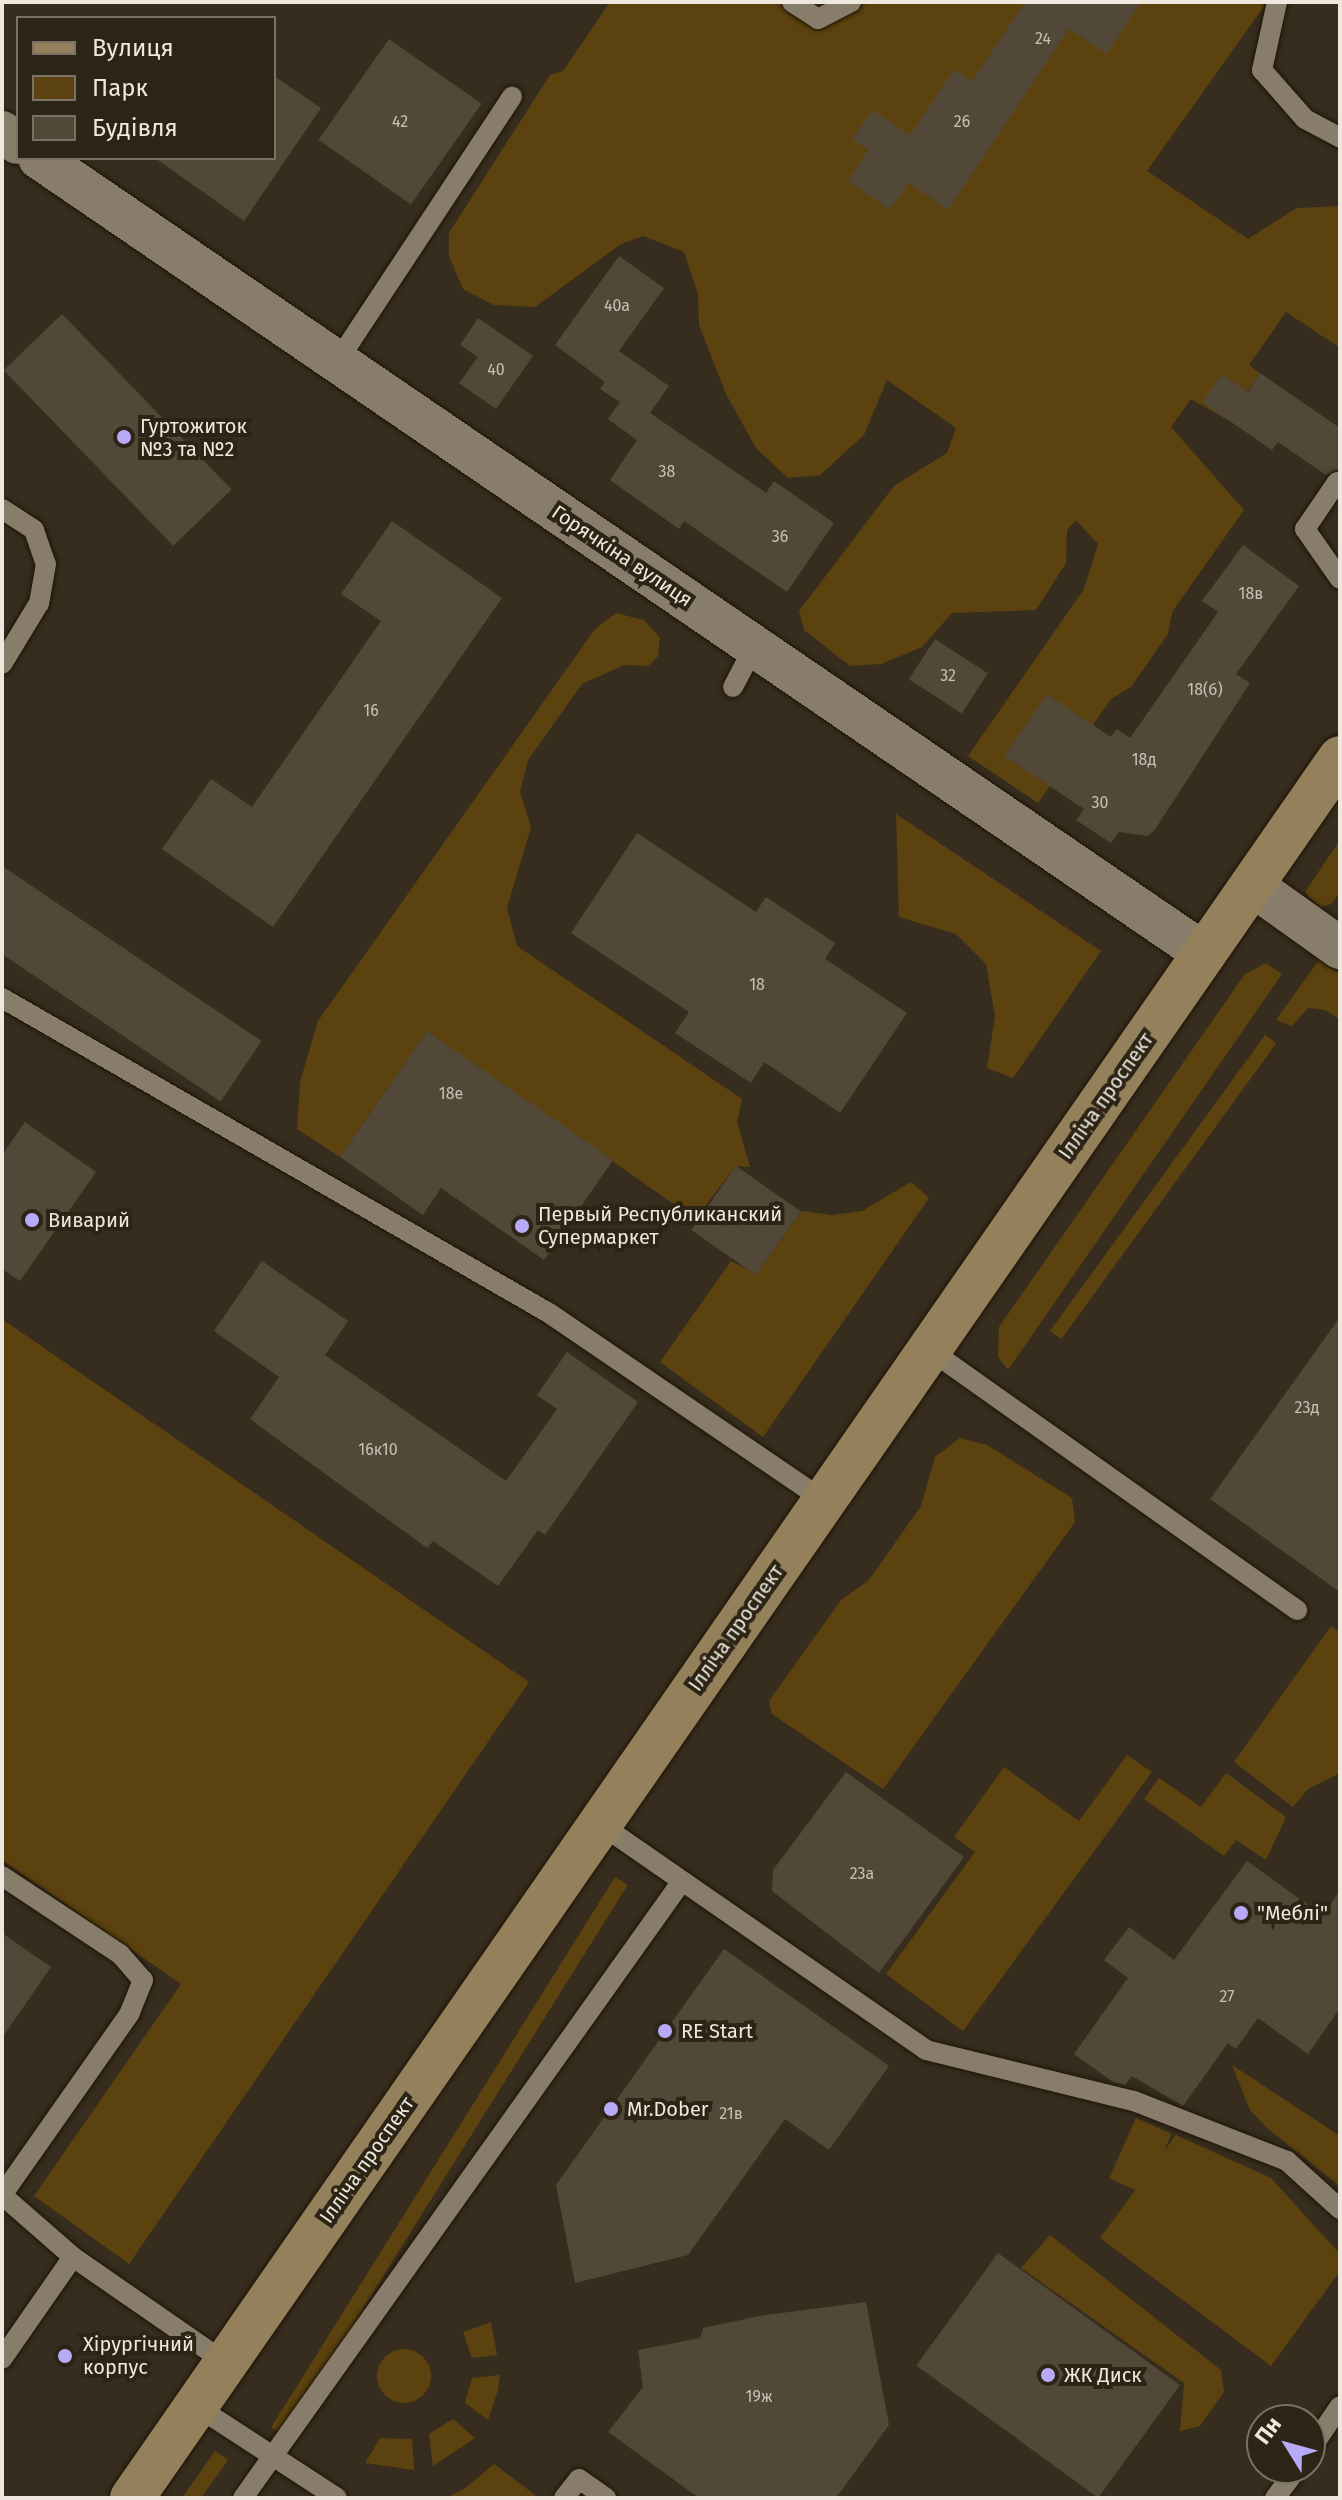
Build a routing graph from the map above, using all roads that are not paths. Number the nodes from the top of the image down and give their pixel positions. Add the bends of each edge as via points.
1 (792, 2) edge
2 (851, 2) edge
3 (1277, 2) edge
4 (512, 97) dead end
5 (1340, 138) edge
6 (42, 160) edge
7 (337, 362) junction
8 (1337, 482) dead end
9 (2, 509) edge
10 (1340, 579) edge
11 (754, 647) junction
12 (2, 664) edge
13 (733, 687) dead end
14 (1340, 758) edge
15 (1253, 886) junction
16 (1340, 948) edge
17 (1205, 954) junction
18 (2, 998) edge
19 (930, 1350) junction
20 (825, 1501) junction
21 (1297, 1610) dead end
22 (600, 1824) junction
23 (2, 1876) edge
24 (682, 1881) junction
25 (2, 2195) edge
26 (1340, 2209) edge
27 (73, 2257) junction
28 (2, 2359) edge
29 (226, 2363) junction
30 (196, 2406) junction
31 (1340, 2406) edge
32 (1326, 2427) edge
33 (273, 2455) junction
34 (132, 2498) edge
35 (243, 2498) edge
36 (337, 2498) edge
37 (564, 2498) edge
38 (606, 2498) edge

1 - 2 lane via 818,19
3 - 5 lane via 1262,70 1305,119
4 - 7 lane
6 - 7 street, Горячкіна вулиця
7 - 11 street, Горячкіна вулиця
8 - 10 lane via 1305,529
9 - 12 lane via 34,530 46,564 39,603
11 - 13 lane
11 - 17 street, Горячкіна вулиця
14 - 15 main road, Ілліча проспект
15 - 16 street
15 - 17 main road, Ілліча проспект
17 - 19 main road, Ілліча проспект
18 - 20 lane via 549,1313
19 - 20 main road, Ілліча проспект
19 - 21 lane
20 - 22 main road, Ілліча проспект
22 - 24 lane
22 - 29 main road, Ілліча проспект
23 - 25 lane via 120,1954 143,1980 130,2013
24 - 26 lane via 926,2050 1134,2101 1287,2161
24 - 33 lane
25 - 27 lane
27 - 28 lane
27 - 29 lane
29 - 30 main road, Ілліча проспект
30 - 33 lane
30 - 34 main road, Ілліча проспект
31 - 32 lane
33 - 35 lane
33 - 36 lane
37 - 38 lane via 579,2479

